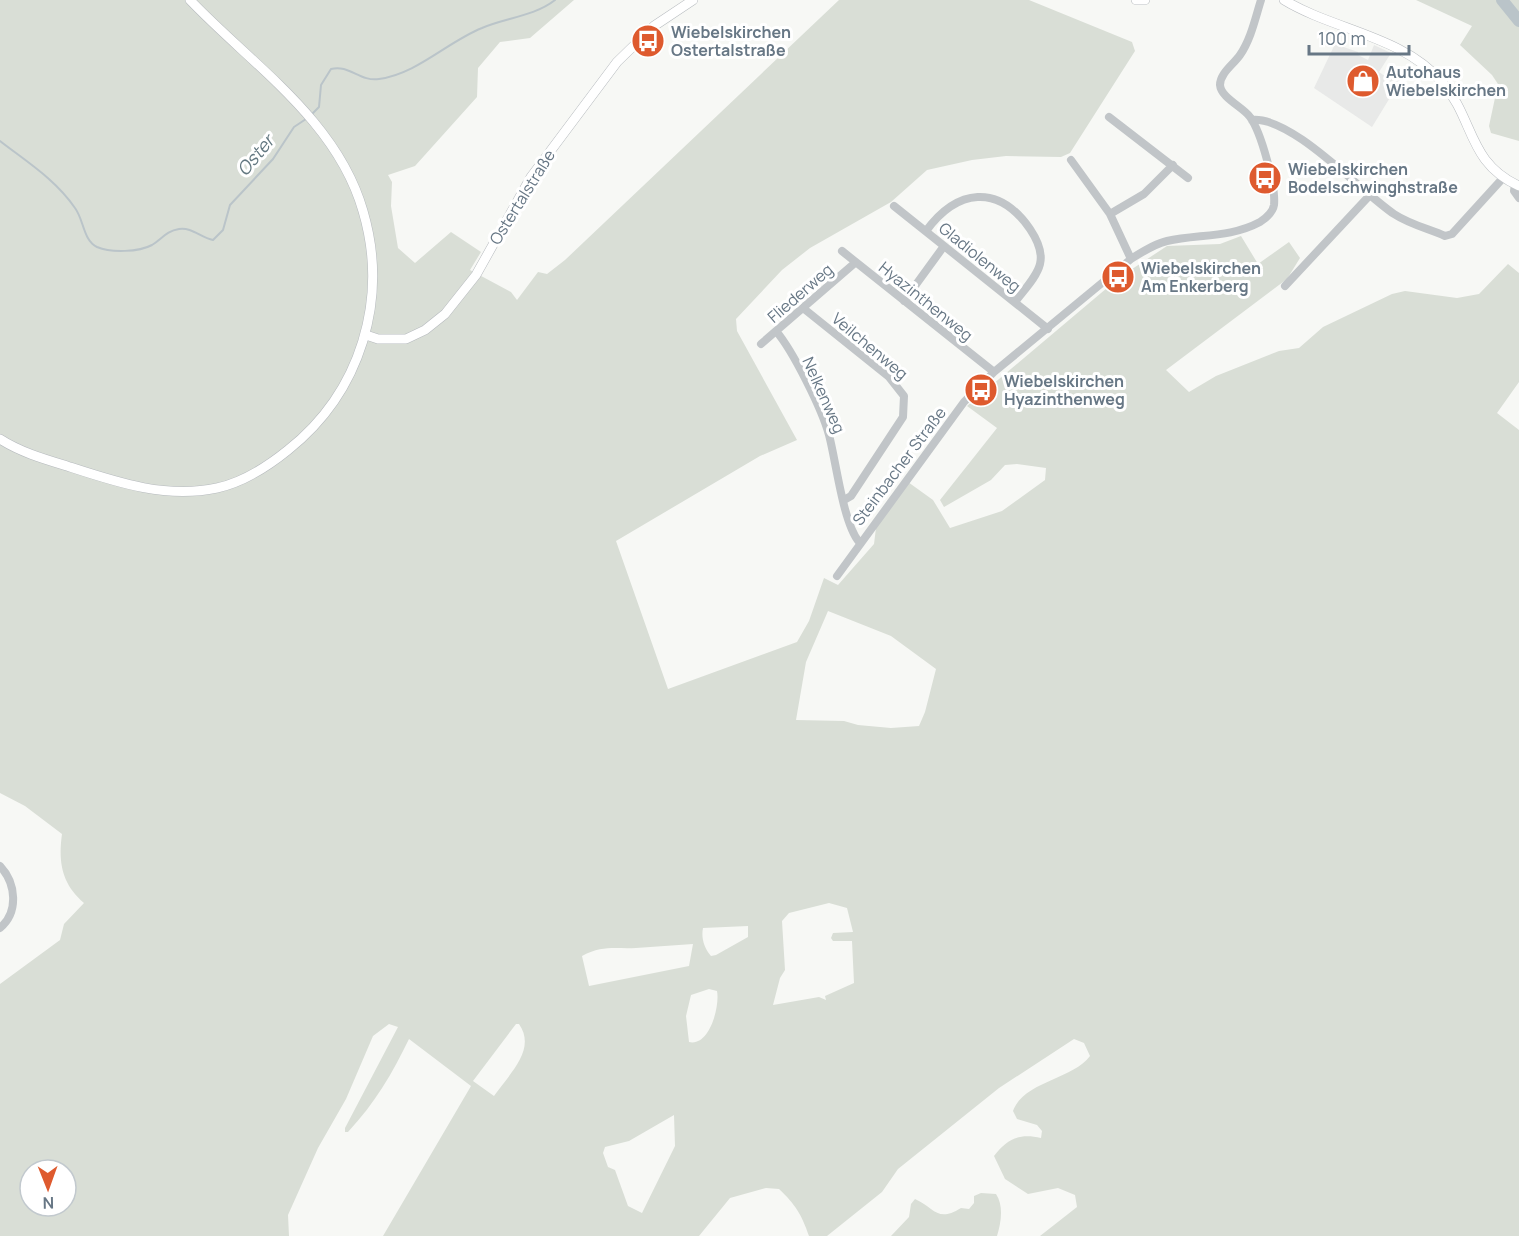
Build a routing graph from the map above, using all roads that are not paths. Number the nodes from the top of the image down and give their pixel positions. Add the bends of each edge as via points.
1 (190, 0) edge
2 (693, 0) edge
3 (1136, 0) edge
4 (1145, 0) edge
5 (1261, 0) edge
6 (1284, 0) edge
7 (1109, 117) dead end
8 (1252, 120) junction
9 (1071, 160) dead end
10 (1173, 165) junction
11 (1188, 178) dead end
12 (1503, 178) junction
13 (1517, 185) edge
14 (1370, 195) junction
15 (1519, 198) edge
16 (894, 206) dead end
17 (1110, 214) junction
18 (926, 231) junction
19 (944, 246) junction
20 (842, 251) dead end
21 (1131, 259) junction
22 (856, 262) junction
23 (1285, 286) dead end
24 (904, 301) junction
25 (1015, 302) junction
26 (803, 308) junction
27 (1048, 329) junction
28 (776, 331) junction
29 (366, 335) junction
30 (761, 344) dead end
31 (994, 372) junction
32 (0, 439) edge
33 (844, 500) junction
34 (859, 542) junction
35 (837, 576) dead end
36 (0, 866) edge
37 (0, 928) edge

1 - 29 main road via 295,102 330,142 357,192 369,234 373,277
2 - 29 main road, Ostertalstraße via 654,26 617,62 531,177 476,275 445,314 406,339
3 - 4 main road
5 - 8 street, Steinbacher Straße via 1246,45 1220,81 1222,91
6 - 12 main road via 1394,48 1427,67 1460,107 1480,155
7 - 10 street
8 - 14 street via 1264,120 1298,136
8 - 21 street, Steinbacher Straße via 1274,193 1269,215 1221,236 1167,241
9 - 17 street
10 - 11 street
10 - 17 street via 1144,194
12 - 13 main road
12 - 14 street via 1449,236 1399,217
13 - 15 street via 1514,191
14 - 23 street
16 - 18 street, Gladiolenweg
17 - 21 street
18 - 19 street, Gladiolenweg
18 - 25 street via 944,209 970,197 990,198 1010,207 1033,234 1041,258
19 - 24 street
19 - 25 street, Gladiolenweg
20 - 22 street, Hyazinthenweg
21 - 27 street, Steinbacher Straße
22 - 24 street, Hyazinthenweg
22 - 26 street, Fliederweg
24 - 31 street, Hyazinthenweg
25 - 27 street, Gladiolenweg
26 - 28 street, Fliederweg
26 - 33 street, Veilchenweg via 890,377 904,396 904,411 898,425 851,496
27 - 31 street, Steinbacher Straße
28 - 30 street, Fliederweg
28 - 33 street, Nelkenweg via 828,432
29 - 32 main road via 346,385 310,431 268,465 230,484 187,491 133,487 34,455
31 - 34 street, Steinbacher Straße via 941,430
33 - 34 street, Nelkenweg
34 - 35 street, Steinbacher Straße
36 - 37 street via 10,878 14,899 8,919

